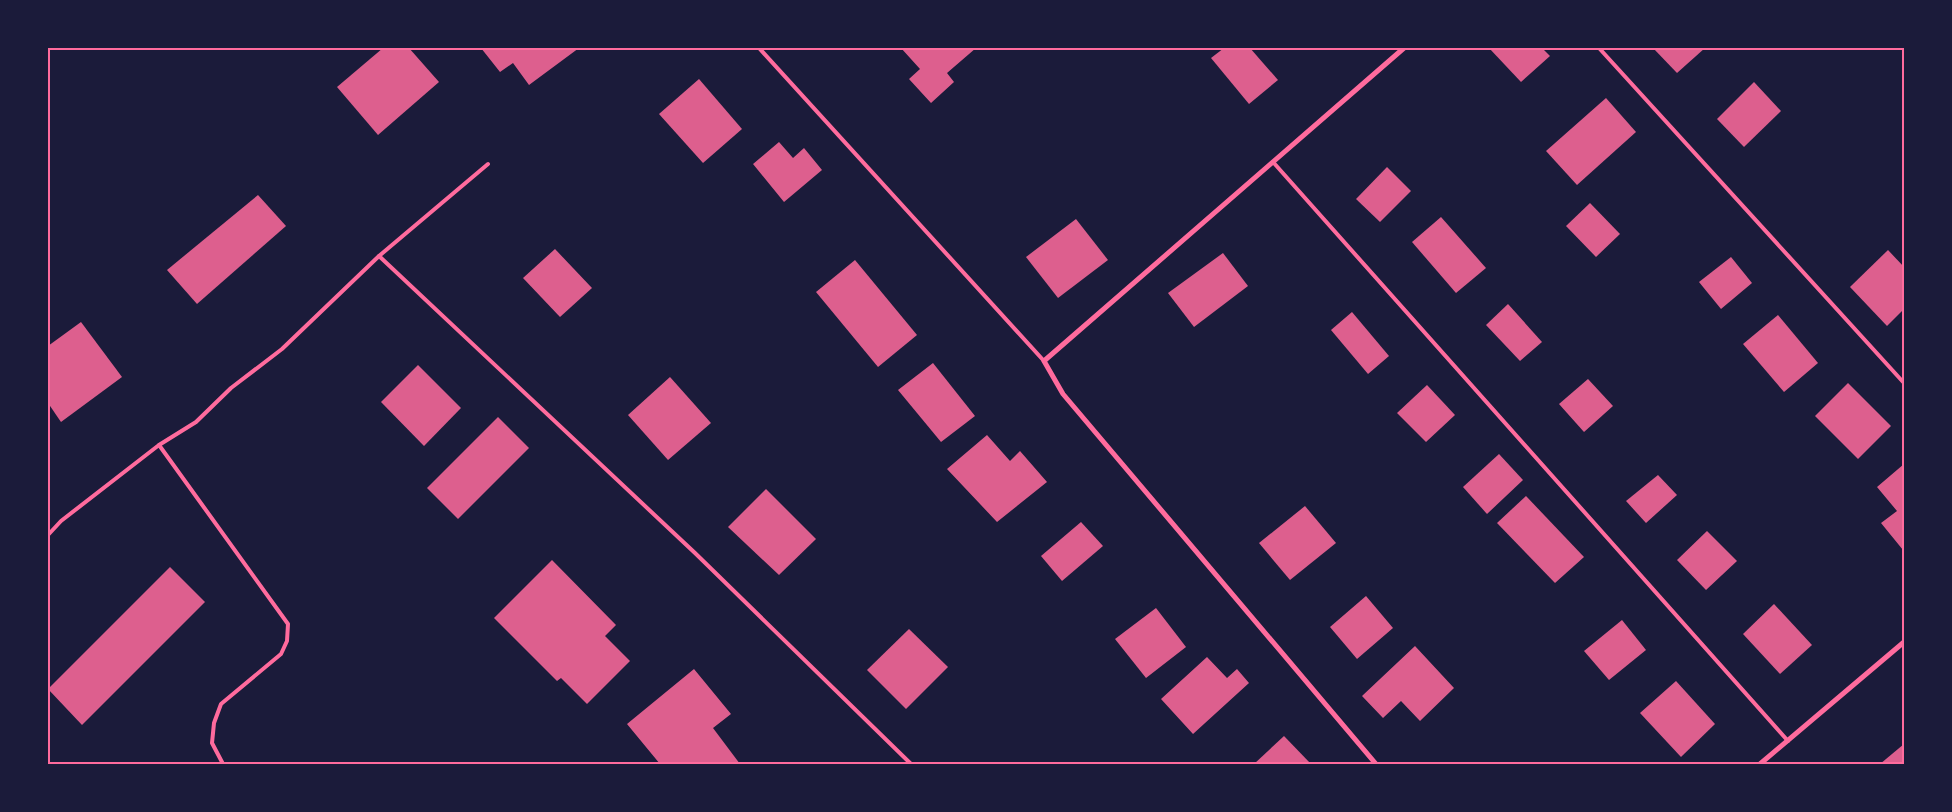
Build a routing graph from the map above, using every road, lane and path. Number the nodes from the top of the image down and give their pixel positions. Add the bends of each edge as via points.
1 (759, 48) edge
2 (1404, 48) edge
3 (1600, 48) edge
4 (1273, 162) junction
5 (488, 164) dead end
6 (379, 256) junction
7 (1044, 362) junction
8 (1904, 383) edge
9 (159, 444) junction
10 (48, 535) edge
11 (1904, 642) edge
12 (1788, 740) junction
13 (224, 764) edge
14 (911, 764) edge
15 (1376, 764) edge
16 (1760, 764) edge

1 - 7 lane
2 - 4 street
3 - 8 lane
4 - 7 street
4 - 12 lane
5 - 6 lane
6 - 9 lane via 282,349 231,388 196,422
6 - 14 lane via 696,553
7 - 15 street via 1063,394
9 - 10 lane via 61,521
9 - 13 lane via 288,624 287,641 281,654 220,704 212,743
11 - 12 street
12 - 16 street

